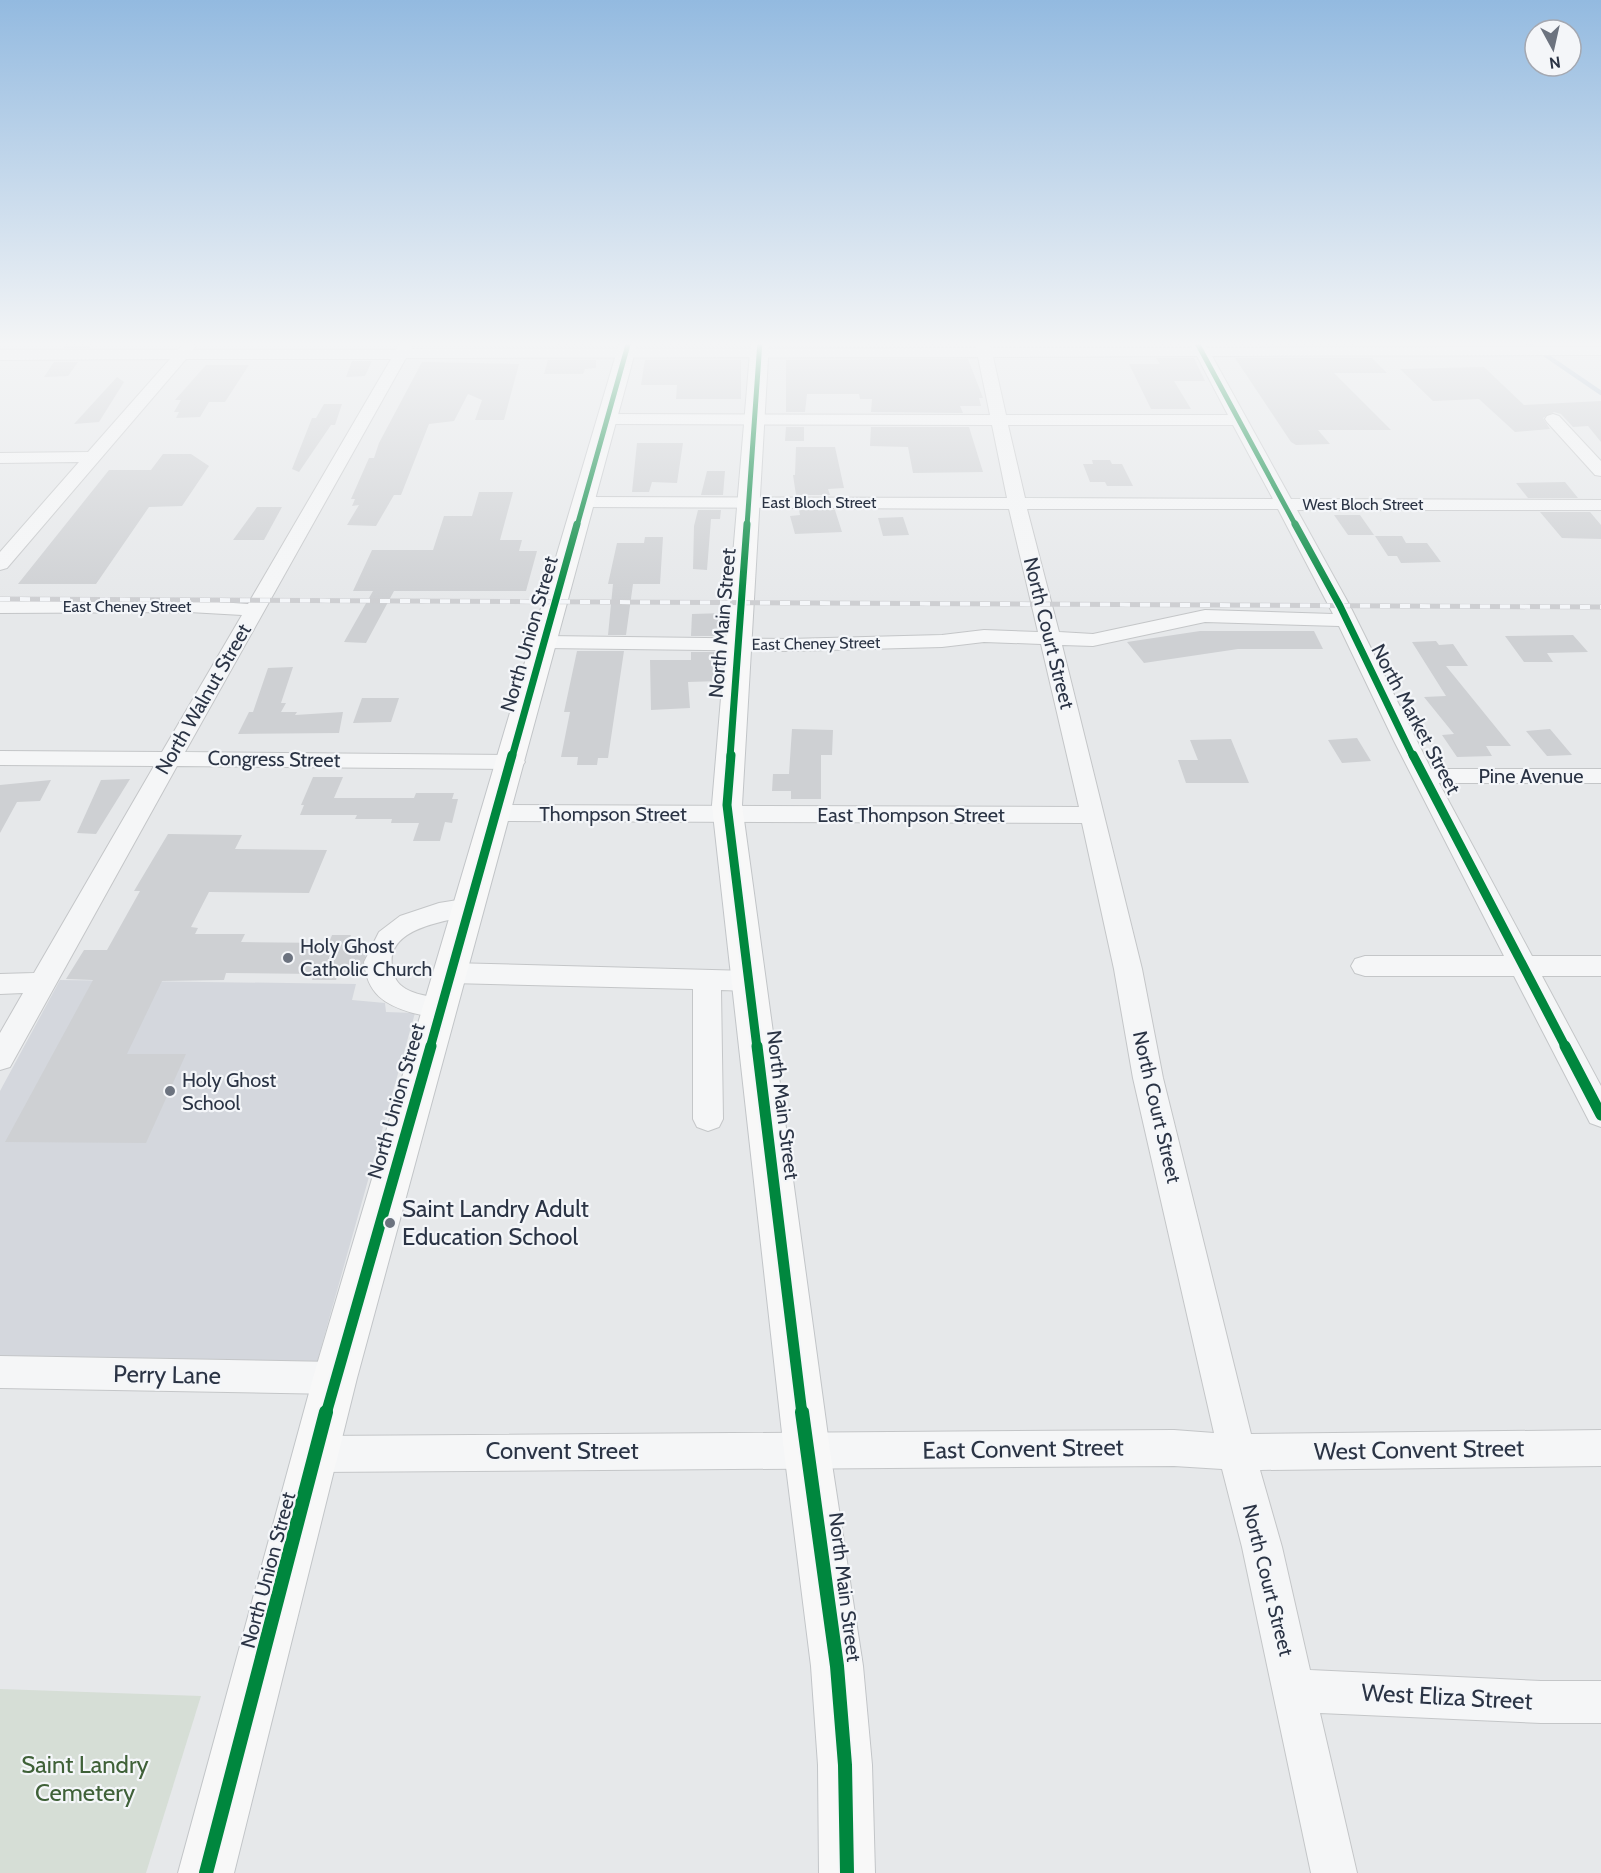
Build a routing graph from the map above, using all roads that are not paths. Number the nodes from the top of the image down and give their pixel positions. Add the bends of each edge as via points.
1 (118, 428) edge
2 (358, 428) edge
3 (604, 428) edge
4 (753, 428) edge
5 (1001, 428) edge
6 (1243, 428) edge
7 (1562, 428) edge
8 (93, 457) junction
9 (0, 458) edge
10 (1601, 471) edge
11 (584, 502) junction
12 (749, 502) junction
13 (1017, 503) junction
14 (1285, 504) junction
15 (1601, 506) edge
16 (0, 564) edge
17 (0, 607) edge
18 (254, 610) junction
19 (1346, 620) junction
20 (1051, 638) junction
21 (546, 642) junction
22 (738, 644) junction
23 (0, 758) edge
24 (170, 758) junction
25 (513, 762) junction
26 (1425, 776) junction
27 (1601, 776) edge
28 (497, 813) junction
29 (729, 814) junction
30 (1093, 815) junction
31 (470, 907) junction
32 (1524, 964) junction
33 (1365, 966) dead end
34 (1601, 966) edge
35 (451, 973) junction
36 (706, 980) junction
37 (749, 981) junction
38 (42, 983) junction
39 (0, 984) edge
40 (441, 1008) junction
41 (0, 1059) edge
42 (1601, 1115) edge
43 (708, 1119) dead end
44 (0, 1372) edge
45 (335, 1378) junction
46 (1601, 1448) edge
47 (807, 1451) junction
48 (1238, 1452) junction
49 (317, 1454) junction
50 (1294, 1690) junction
51 (1601, 1702) edge
52 (206, 1873) edge
53 (847, 1873) edge
54 (1334, 1873) edge

1 - 8 street
2 - 18 street, North Walnut Street
3 - 11 main road, North Union Street
4 - 12 main road, North Main Street
5 - 13 street, North Court Street
6 - 14 street, North Market Street
7 - 10 street
8 - 9 street
8 - 16 street
11 - 12 street, East Bloch Street
11 - 21 main road, North Union Street
12 - 13 street, East Bloch Street
12 - 22 main road, North Main Street
13 - 14 street, West Bloch Street
13 - 20 street, North Court Street
14 - 15 street, West Bloch Street
14 - 19 street, North Market Street
17 - 18 street, East Cheney Street via 189,606
18 - 24 street, North Walnut Street
19 - 20 street, East Cheney Street via 1205,616 1093,640
19 - 26 street, North Market Street
20 - 22 street, East Cheney Street via 984,636 942,641
20 - 30 street, North Court Street
21 - 22 street, East Cheney Street
21 - 25 main road, North Union Street
22 - 29 main road, North Main Street
23 - 24 street, Congress Street
24 - 25 street, Congress Street
24 - 38 street, North Walnut Street
25 - 28 main road, North Union Street
26 - 27 street, Pine Avenue
26 - 32 street, North Market Street
28 - 29 street, Thompson Street
28 - 31 main road, North Union Street
29 - 30 street, East Thompson Street
29 - 37 main road, North Main Street
30 - 48 street, North Court Street via 1148,1078
31 - 35 main road, North Union Street
31 - 40 street via 442,910 416,920 392,934 379,958 378,976 390,994
32 - 33 street
32 - 34 street
32 - 42 street, North Market Street
35 - 36 street
35 - 40 main road, North Union Street
36 - 37 street
36 - 43 street
37 - 47 main road, North Main Street
38 - 39 street
38 - 41 street, North Walnut Street
40 - 45 main road, North Union Street
44 - 45 street, Perry Lane
45 - 49 main road, North Union Street
46 - 48 street, West Convent Street
47 - 48 street, East Convent Street via 1174,1448
47 - 49 street, Convent Street
47 - 53 main road, North Main Street via 837,1666 845,1765
48 - 50 street, North Court Street
49 - 52 main road, North Union Street
50 - 51 street, West Eliza Street
50 - 54 street, North Court Street

